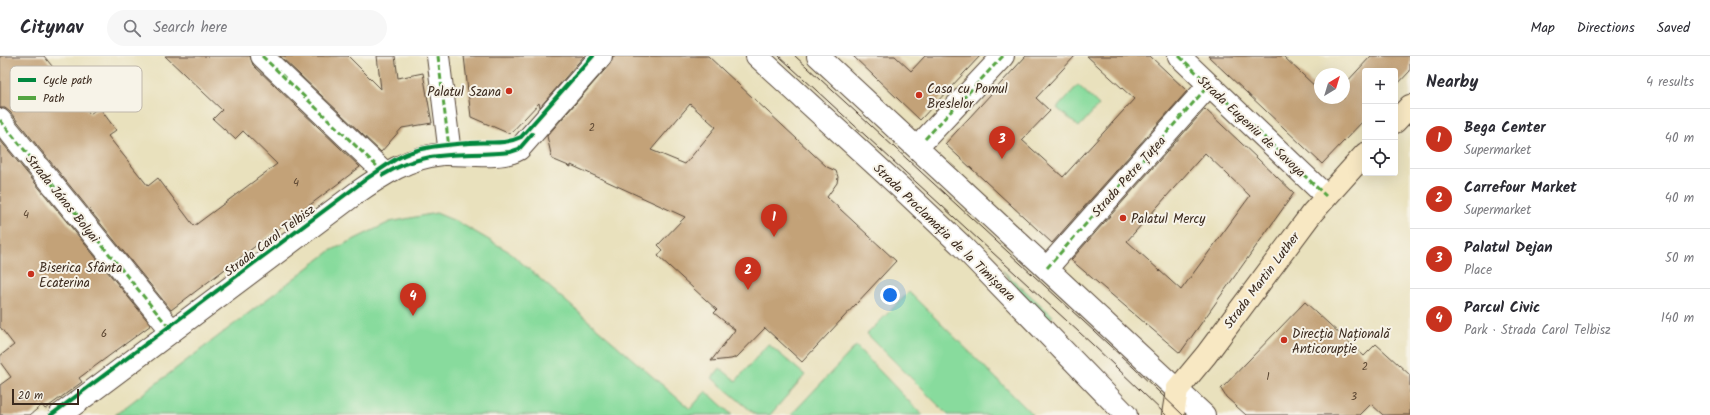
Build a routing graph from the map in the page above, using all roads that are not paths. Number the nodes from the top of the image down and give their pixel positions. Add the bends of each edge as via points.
1 (262, 56) edge
2 (438, 56) edge
3 (601, 56) edge
4 (757, 56) edge
5 (818, 56) edge
6 (1003, 56) edge
7 (1179, 56) edge
8 (1209, 85) junction
9 (1410, 106) edge
10 (1398, 119) edge
11 (0, 120) edge
12 (924, 139) dead end
13 (450, 154) junction
14 (1362, 157) edge
15 (385, 173) junction
16 (1326, 196) junction
17 (1047, 268) junction
18 (172, 331) junction
19 (1177, 390) junction
20 (60, 415) edge
21 (1126, 415) edge
22 (1173, 415) edge
23 (1204, 415) edge

1 - 15 street
2 - 13 street
3 - 13 street, Strada Carol Telbisz via 518,149 487,154
4 - 21 street, Strada Proclamația de la Timișoara via 960,244
5 - 17 street
6 - 12 street
7 - 8 street, Strada Eugeniu de Savoya
8 - 16 street, Strada Eugeniu de Savoya
8 - 17 street, Strada Petre Țuțea
9 - 10 main road
11 - 18 street, Strada János Bolyai
13 - 15 street, Strada Carol Telbisz via 417,159
14 - 16 main road, Strada Martin Luther
15 - 18 street, Strada Carol Telbisz
16 - 19 main road, Strada Martin Luther
17 - 19 street
18 - 20 street, Strada Carol Telbisz
19 - 22 main road
19 - 23 street

